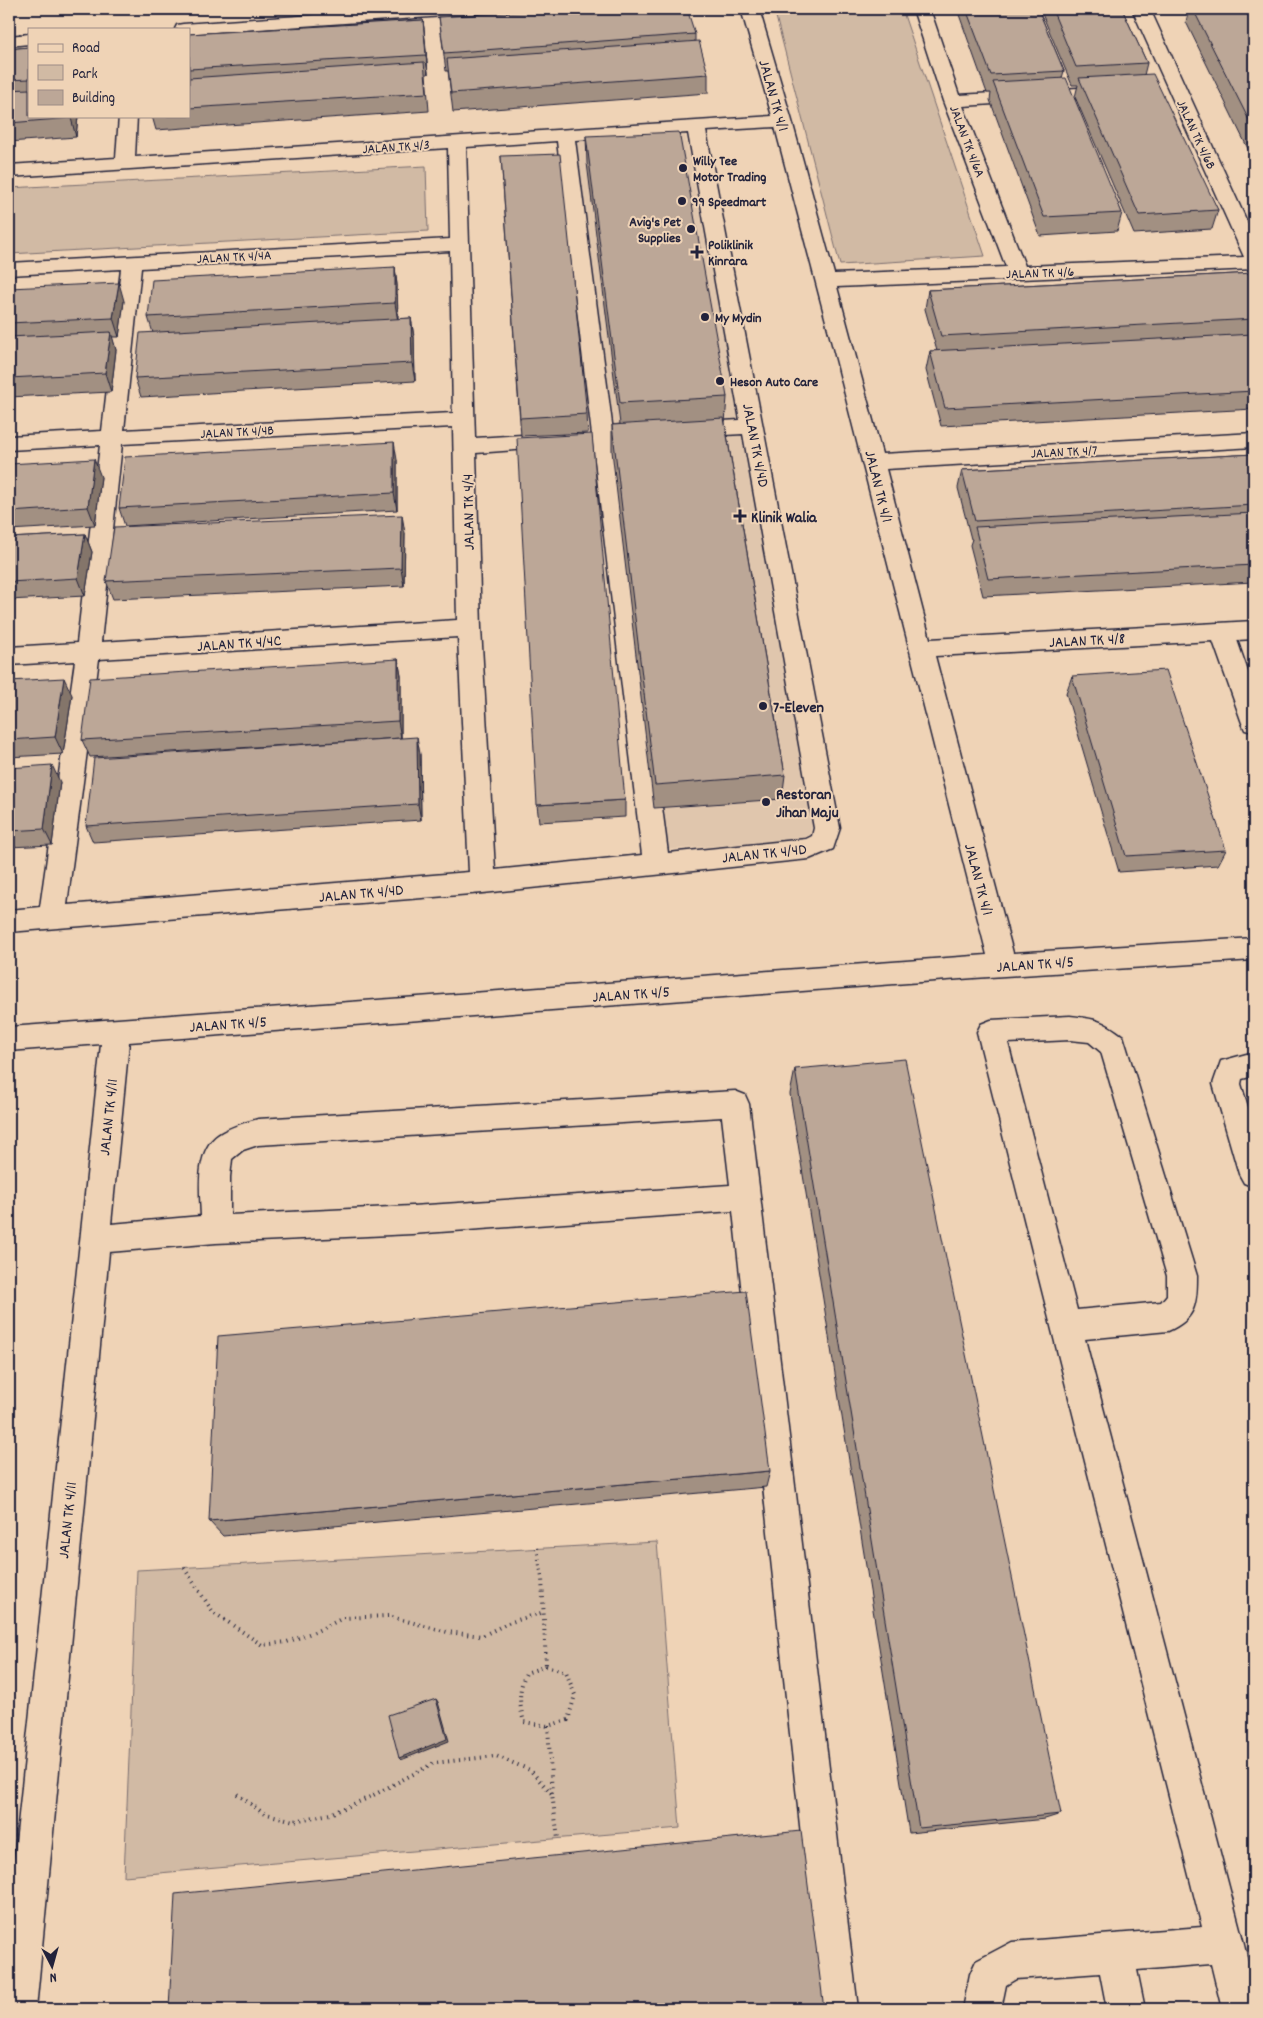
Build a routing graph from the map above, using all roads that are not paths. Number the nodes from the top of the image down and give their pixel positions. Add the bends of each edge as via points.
1 (463, 9) edge
2 (750, 9) edge
3 (921, 9) edge
4 (1141, 9) edge
5 (270, 16) edge
6 (190, 28) edge
7 (28, 39) edge
8 (9, 41) edge
9 (1176, 88) junction
10 (1156, 89) edge
11 (1127, 90) edge
12 (952, 101) junction
13 (128, 118) edge
14 (783, 121) junction
15 (696, 127) junction
16 (565, 135) junction
17 (457, 142) junction
18 (125, 162) junction
19 (9, 171) edge
20 (460, 244) junction
21 (1254, 258) edge
22 (132, 262) junction
23 (1254, 263) edge
24 (9, 269) edge
25 (1018, 273) junction
26 (826, 281) junction
27 (465, 419) junction
28 (753, 426) junction
29 (668, 432) edge
30 (594, 437) junction
31 (112, 438) junction
32 (1254, 440) edge
33 (9, 443) edge
34 (465, 446) junction
35 (874, 462) junction
36 (470, 628) junction
37 (1254, 630) edge
38 (1222, 632) junction
39 (920, 648) junction
40 (88, 652) junction
41 (9, 656) edge
42 (1254, 724) edge
43 (656, 863) junction
44 (483, 882) junction
45 (52, 917) junction
46 (9, 921) edge
47 (1254, 949) edge
48 (1003, 965) junction
49 (116, 1032) junction
50 (9, 1039) edge
51 (1254, 1064) edge
52 (1254, 1174) edge
53 (746, 1198) junction
54 (216, 1229) junction
55 (95, 1239) junction
56 (1066, 1326) junction
57 (1225, 1944) junction
58 (1115, 1953) junction
59 (17, 2009) edge
60 (839, 2009) edge
61 (982, 2009) edge
62 (1126, 2009) edge
63 (1242, 2009) edge

1 - 5 street
2 - 14 street, JALAN TK 4/1
3 - 12 street, JALAN TK 4/6A
4 - 9 street, JALAN TK 4/6B
5 - 6 street
7 - 8 street
9 - 10 street
9 - 21 street, JALAN TK 4/6B
11 - 12 street
12 - 25 street, JALAN TK 4/6A
13 - 18 street
14 - 15 street, JALAN TK 4/3
14 - 26 street, JALAN TK 4/1
15 - 16 street, JALAN TK 4/3
15 - 28 street, JALAN TK 4/4D
16 - 17 street, JALAN TK 4/3
16 - 30 street
17 - 18 street, JALAN TK 4/3
17 - 20 street, JALAN TK 4/4
18 - 19 street, JALAN TK 4/3
20 - 22 street, JALAN TK 4/4A
20 - 27 street, JALAN TK 4/4
22 - 24 street, JALAN TK 4/4A
22 - 31 street
23 - 25 street, JALAN TK 4/6
25 - 26 street, JALAN TK 4/6
26 - 35 street, JALAN TK 4/1
27 - 31 street, JALAN TK 4/4B
27 - 34 street, JALAN TK 4/4
28 - 29 street
28 - 43 street, JALAN TK 4/4D via 827,828 824,842 809,849
30 - 34 street
30 - 43 street
31 - 33 street, JALAN TK 4/4B
31 - 40 street
32 - 35 street, JALAN TK 4/7
34 - 36 street, JALAN TK 4/4
35 - 39 street, JALAN TK 4/1
36 - 40 street, JALAN TK 4/4C
36 - 44 street, JALAN TK 4/4
37 - 38 street, JALAN TK 4/8
38 - 39 street, JALAN TK 4/8
38 - 42 street
39 - 48 street, JALAN TK 4/1
40 - 41 street, JALAN TK 4/4C
40 - 45 street
43 - 44 street, JALAN TK 4/4D
44 - 45 street, JALAN TK 4/4D
45 - 46 street, JALAN TK 4/4D
47 - 48 street, JALAN TK 4/5
48 - 49 street, JALAN TK 4/5
49 - 50 street, JALAN TK 4/5
49 - 55 street, JALAN TK 4/11
51 - 52 street via 1231,1070 1227,1084
53 - 54 street
53 - 54 street via 735,1104 258,1132 238,1137 220,1152 216,1177
53 - 60 street
54 - 55 street
55 - 59 street, JALAN TK 4/11
56 - 56 street via 1168,1316 1182,1301 1182,1276 1113,1045 1095,1031 1070,1028 991,1032
56 - 57 street
57 - 58 street
57 - 63 street
58 - 61 street via 1012,1961 989,1974
58 - 62 street

